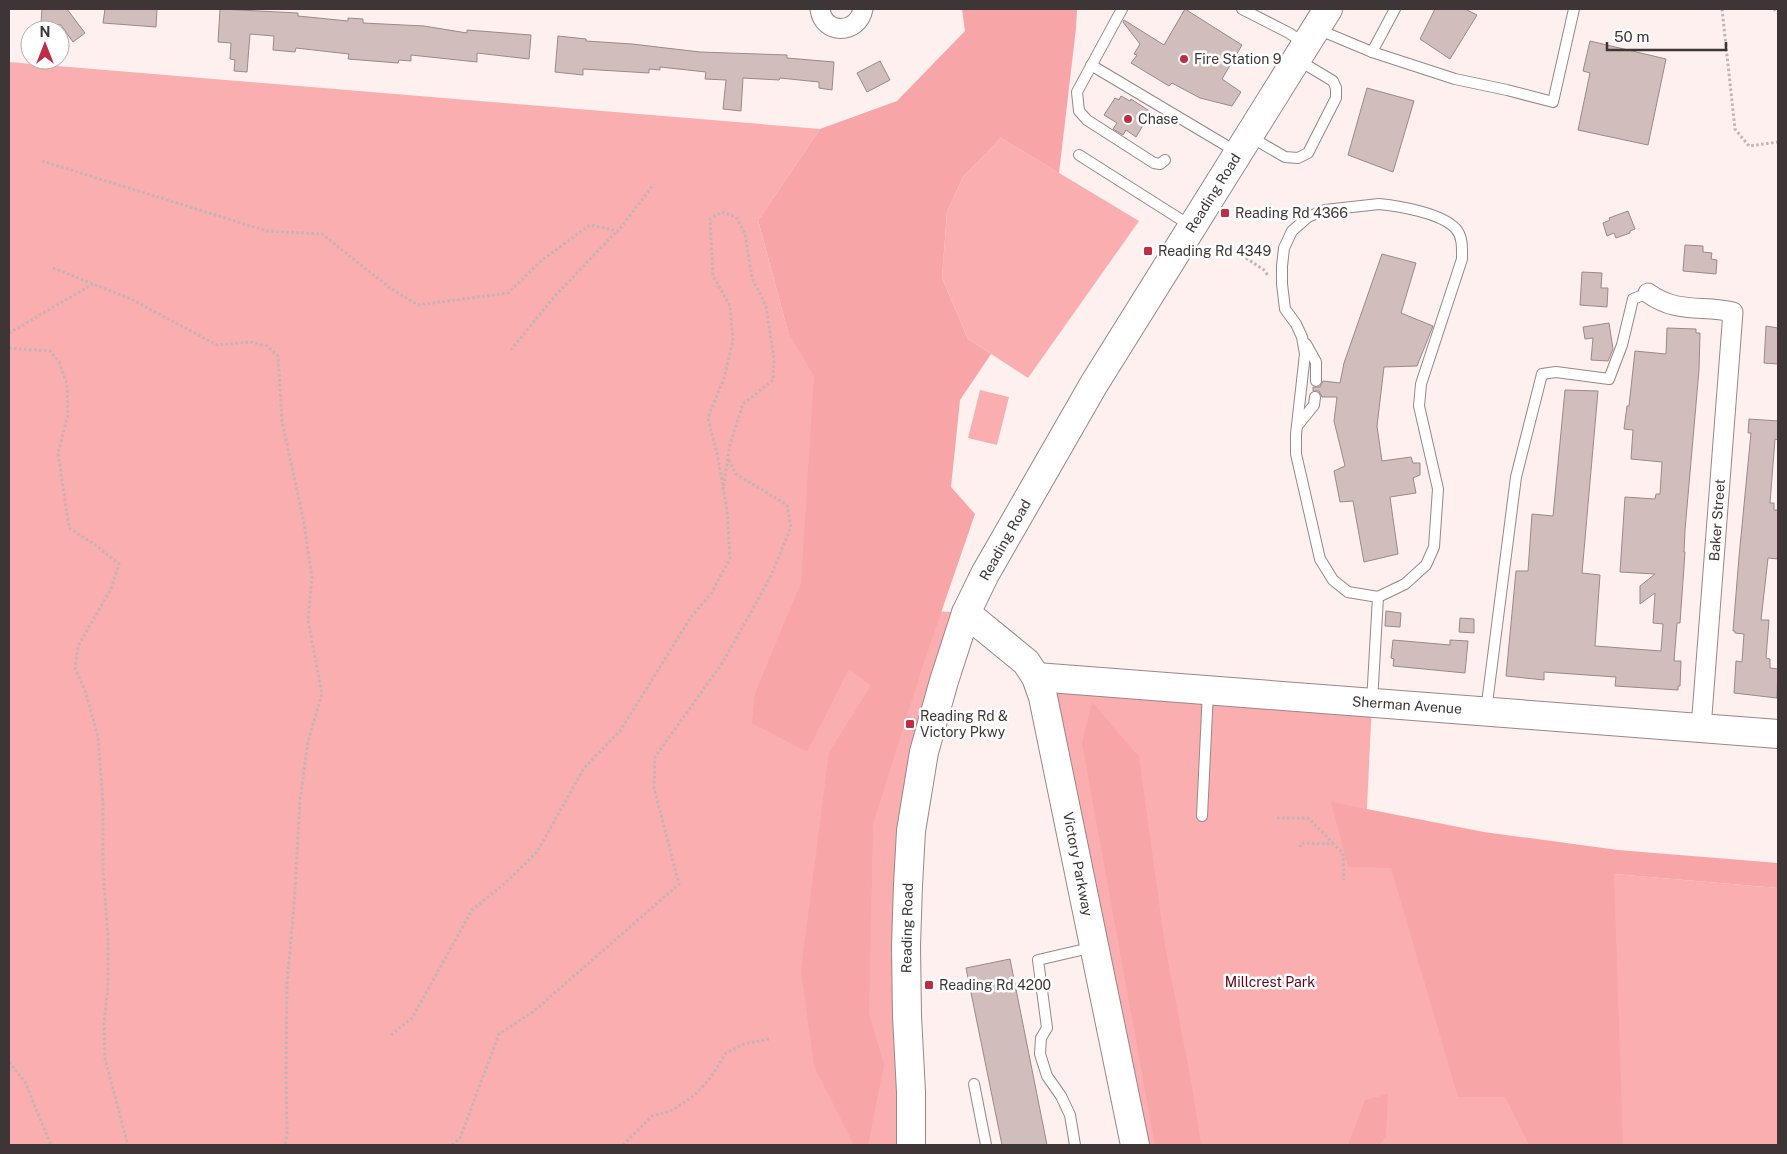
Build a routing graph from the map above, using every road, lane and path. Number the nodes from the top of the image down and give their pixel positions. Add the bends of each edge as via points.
1 (820, 9) edge
2 (862, 9) edge
3 (1122, 9) edge
4 (1242, 9) edge
5 (1395, 9) edge
6 (1574, 9) edge
7 (1722, 9) edge
8 (1774, 9) edge
9 (1778, 13) edge
10 (1311, 35) edge
11 (1372, 52) junction
12 (1091, 65) junction
13 (1778, 142) edge
14 (1243, 144) junction
15 (1079, 155) dead end
16 (1165, 160) dead end
17 (42, 161) dead end
18 (654, 184) dead end
19 (1192, 227) junction
20 (618, 231) junction
21 (1246, 258) dead end
22 (53, 268) dead end
23 (93, 284) junction
24 (1282, 284) junction
25 (1648, 293) joint
26 (9, 333) edge
27 (1302, 337) junction
28 (9, 348) edge
29 (511, 350) dead end
30 (1316, 381) dead end
31 (1314, 397) dead end
32 (1297, 427) junction
33 (728, 458) junction
34 (723, 489) junction
35 (1378, 597) junction
36 (966, 613) junction
37 (1036, 677) junction
38 (1208, 690) junction
39 (1372, 703) junction
40 (1486, 711) junction
41 (1702, 728) junction
42 (1778, 734) edge
43 (1202, 816) dead end
44 (1276, 818) dead end
45 (1333, 844) junction
46 (1300, 847) dead end
47 (1344, 880) dead end
48 (1095, 947) junction
49 (391, 1035) dead end
50 (769, 1039) dead end
51 (9, 1062) edge
52 (974, 1084) dead end
53 (51, 1145) edge
54 (128, 1145) edge
55 (285, 1145) edge
56 (452, 1145) edge
57 (622, 1145) edge
58 (911, 1145) edge
59 (986, 1145) edge
60 (1075, 1145) edge
61 (1134, 1145) edge

1 - 2 street via 827,24 840,29 858,22
3 - 12 lane
4 - 10 lane via 1289,33
5 - 11 lane
6 - 11 lane via 1553,102 1455,79
7 - 13 path via 1735,130 1749,146
8 - 9 path
10 - 11 lane
10 - 14 street, Reading Road
10 - 14 lane via 1336,88 1336,98 1308,153 1298,158 1285,157
12 - 14 lane
12 - 16 lane via 1077,92 1079,111 1087,120 1154,163 1160,164
14 - 19 street, Reading Road
15 - 19 lane
17 - 20 path via 267,231 322,234 390,288 418,305 508,293 542,260 590,225
18 - 20 path
19 - 36 street, Reading Road via 1067,430
20 - 29 path via 553,298
21 - 24 path via 1264,270 1273,283
22 - 23 path
23 - 26 path
23 - 55 path via 132,299 216,345 250,342 268,346 278,356 282,421 312,578 308,620 322,694 308,741 300,801 287,984
24 - 27 lane via 1285,309
24 - 35 lane via 1284,248 1292,231 1308,217 1325,210 1379,204 1407,207 1445,221 1456,230 1462,243 1462,259 1421,384 1419,406 1438,489 1434,547 1426,565 1405,584
25 - 40 lane via 1633,299 1622,345 1609,379 1556,372 1542,374 1516,477
25 - 41 street, Baker Street via 1670,306 1733,312
27 - 30 lane via 1316,362
27 - 32 lane via 1304,354
28 - 54 path via 50,351 60,362 67,384 68,415 58,453 69,528 118,564 111,589 78,646 75,668 86,693 98,737 108,939 104,1023 106,1059
31 - 32 lane via 1314,405
32 - 35 lane via 1296,454 1320,560 1332,580 1348,592
33 - 34 path
33 - 34 path via 743,404 773,380 774,359 766,306 752,278 745,233 736,217 722,212 710,219 713,276 730,306 733,341 724,378 708,418
33 - 56 path via 736,474 787,505 791,527 770,578 723,662 655,756 654,788 678,884 534,1011 499,1034 460,1138
34 - 49 path via 730,558 711,594 691,617 620,731 584,768 537,852 472,910 412,1018
35 - 39 lane
36 - 37 street, Victory Parkway via 1026,662
36 - 58 street, Reading Road via 924,752 912,831 906,946
37 - 38 street, Sherman Avenue
37 - 48 street, Victory Parkway via 1048,717
38 - 39 street, Sherman Avenue
38 - 43 lane
39 - 40 street, Sherman Avenue
40 - 41 street, Sherman Avenue
41 - 42 street, Sherman Avenue
44 - 45 path via 1308,818
45 - 46 path via 1301,843
45 - 47 path via 1343,853
48 - 60 lane via 1038,960 1047,1028 1041,1038 1040,1054 1047,1076 1070,1115
48 - 61 street, Victory Parkway
50 - 57 path via 744,1044 726,1053 695,1095 673,1110 652,1116
51 - 53 path via 25,1082
52 - 59 lane

